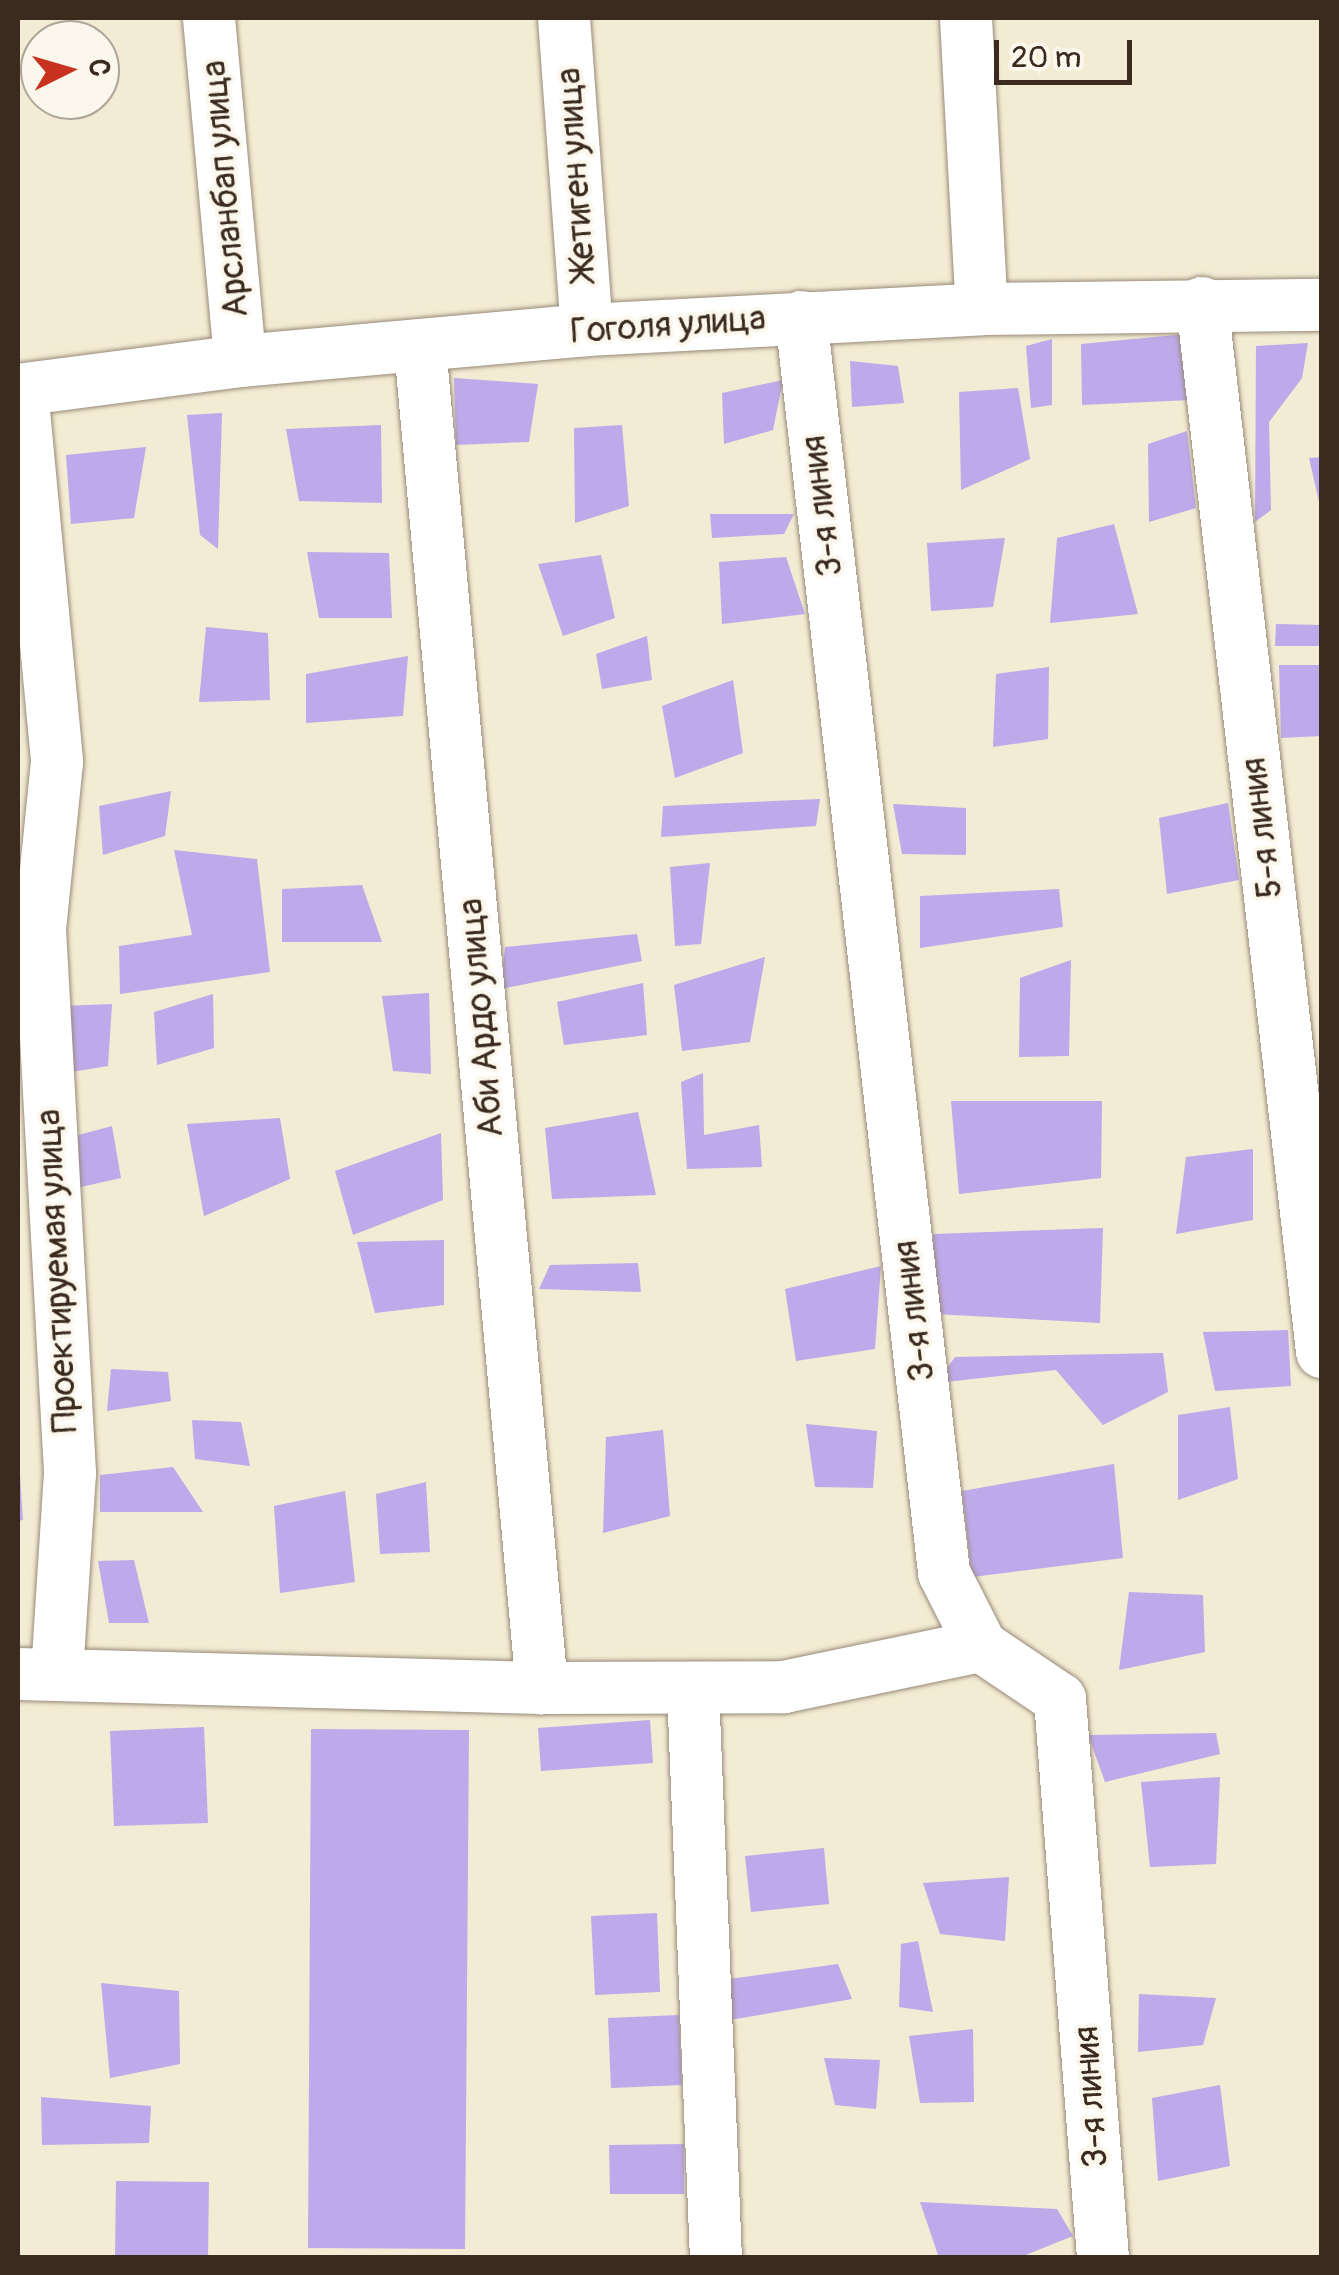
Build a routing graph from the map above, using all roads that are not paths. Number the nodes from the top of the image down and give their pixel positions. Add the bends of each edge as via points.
1 (210, 18) edge
2 (564, 18) edge
3 (966, 18) edge
4 (1202, 303) junction
5 (1322, 305) edge
6 (982, 308) junction
7 (801, 316) junction
8 (587, 330) junction
9 (420, 347) junction
10 (240, 360) junction
11 (20, 390) edge
12 (29, 929) edge
13 (1322, 1352) edge
14 (981, 1646) junction
15 (37, 1674) edge
16 (542, 1688) junction
17 (693, 1689) junction
18 (716, 2258) edge
19 (1103, 2258) edge

1 - 10 street, Арсланбап улица
2 - 8 street, Жетиген улица
3 - 6 street
4 - 5 street, Гоголя улица
4 - 6 street, Гоголя улица
4 - 13 street, 5-я линия
6 - 7 street, Гоголя улица
7 - 8 street, Гоголя улица
7 - 14 street, 3-я линия via 944,1573
8 - 9 street, Гоголя улица
9 - 10 street, Гоголя улица
9 - 16 street, Аби Ардо улица
10 - 11 street, Гоголя улица
11 - 12 street, Проектируемая улица via 57,762
12 - 15 street, Проектируемая улица via 70,1473
14 - 17 street via 784,1687
14 - 19 street, 3-я линия via 1060,1698
15 - 16 street
16 - 17 street
17 - 18 street

